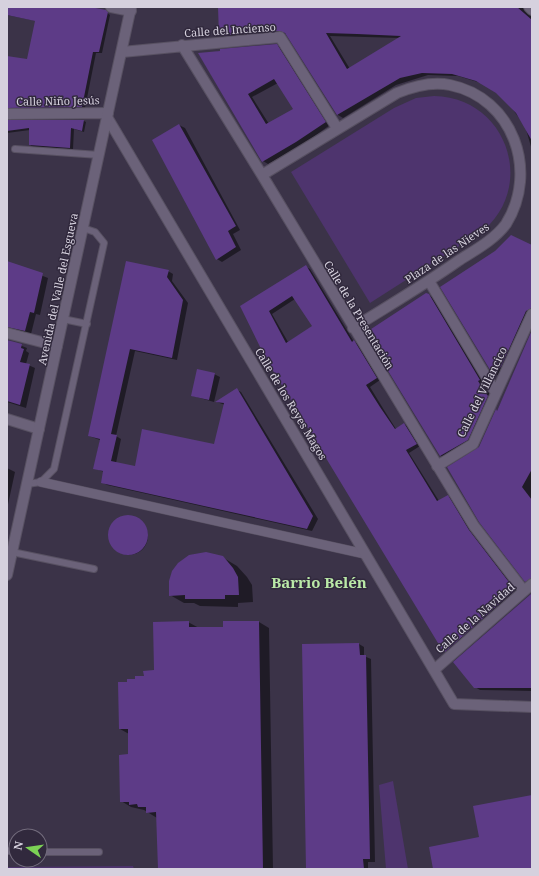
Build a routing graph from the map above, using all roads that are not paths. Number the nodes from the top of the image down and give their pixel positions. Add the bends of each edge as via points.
1 (111, 7) edge
2 (529, 7) edge
3 (131, 9) edge
4 (532, 10) edge
5 (182, 46) junction
6 (122, 52) junction
7 (7, 114) edge
8 (108, 115) junction
9 (337, 128) junction
10 (15, 149) dead end
11 (99, 155) junction
12 (262, 175) junction
13 (83, 228) junction
14 (429, 281) junction
15 (532, 314) edge
16 (63, 319) junction
17 (87, 324) junction
18 (353, 328) junction
19 (7, 333) edge
20 (57, 346) junction
21 (496, 394) junction
22 (7, 419) edge
23 (39, 429) junction
24 (438, 466) junction
25 (41, 482) junction
26 (27, 484) junction
27 (12, 552) junction
28 (365, 554) junction
29 (94, 569) dead end
30 (7, 575) edge
31 (532, 584) edge
32 (524, 591) junction
33 (434, 670) junction
34 (532, 707) edge
35 (48, 852) edge
36 (99, 852) dead end

1 - 3 street
2 - 4 street
3 - 6 street, Avenida del Valle del Esgueva
5 - 6 street, Calle del Incienso
5 - 9 street, Calle del Incienso via 280,37
5 - 12 street, Calle de la Presentación
6 - 8 street, Avenida del Valle del Esgueva
7 - 8 street, Calle Niño Jesús
8 - 11 street, Avenida del Valle del Esgueva
8 - 28 street, Calle de los Reyes Magos
9 - 12 street, Plaza de las Nieves
9 - 14 street, Plaza de las Nieves via 397,93 413,86 431,84 469,90 486,100 510,125 523,162 517,206 497,235
10 - 11 lane
11 - 13 street, Avenida del Valle del Esgueva
12 - 18 street, Calle de la Presentación
13 - 16 street, Avenida del Valle del Esgueva
13 - 17 lane via 95,232 104,243
14 - 18 street, Plaza de las Nieves
14 - 21 street
15 - 21 street, Calle del Villancico
16 - 17 lane
16 - 20 street, Avenida del Valle del Esgueva
17 - 25 lane via 54,469
18 - 24 street, Calle de la Presentación
19 - 20 street
20 - 23 street, Avenida del Valle del Esgueva
21 - 24 street, Calle del Villancico via 473,444
22 - 23 street
23 - 26 street, Avenida del Valle del Esgueva
24 - 32 street, Calle de la Presentación via 474,526
25 - 26 lane
25 - 28 street
26 - 27 street, Avenida del Valle del Esgueva
27 - 29 lane
27 - 30 street, Avenida del Valle del Esgueva
28 - 33 street, Calle de los Reyes Magos
31 - 32 street, Calle de la Navidad
32 - 33 street, Calle de la Navidad
33 - 34 street, Calle de los Reyes Magos via 454,704
35 - 36 lane

